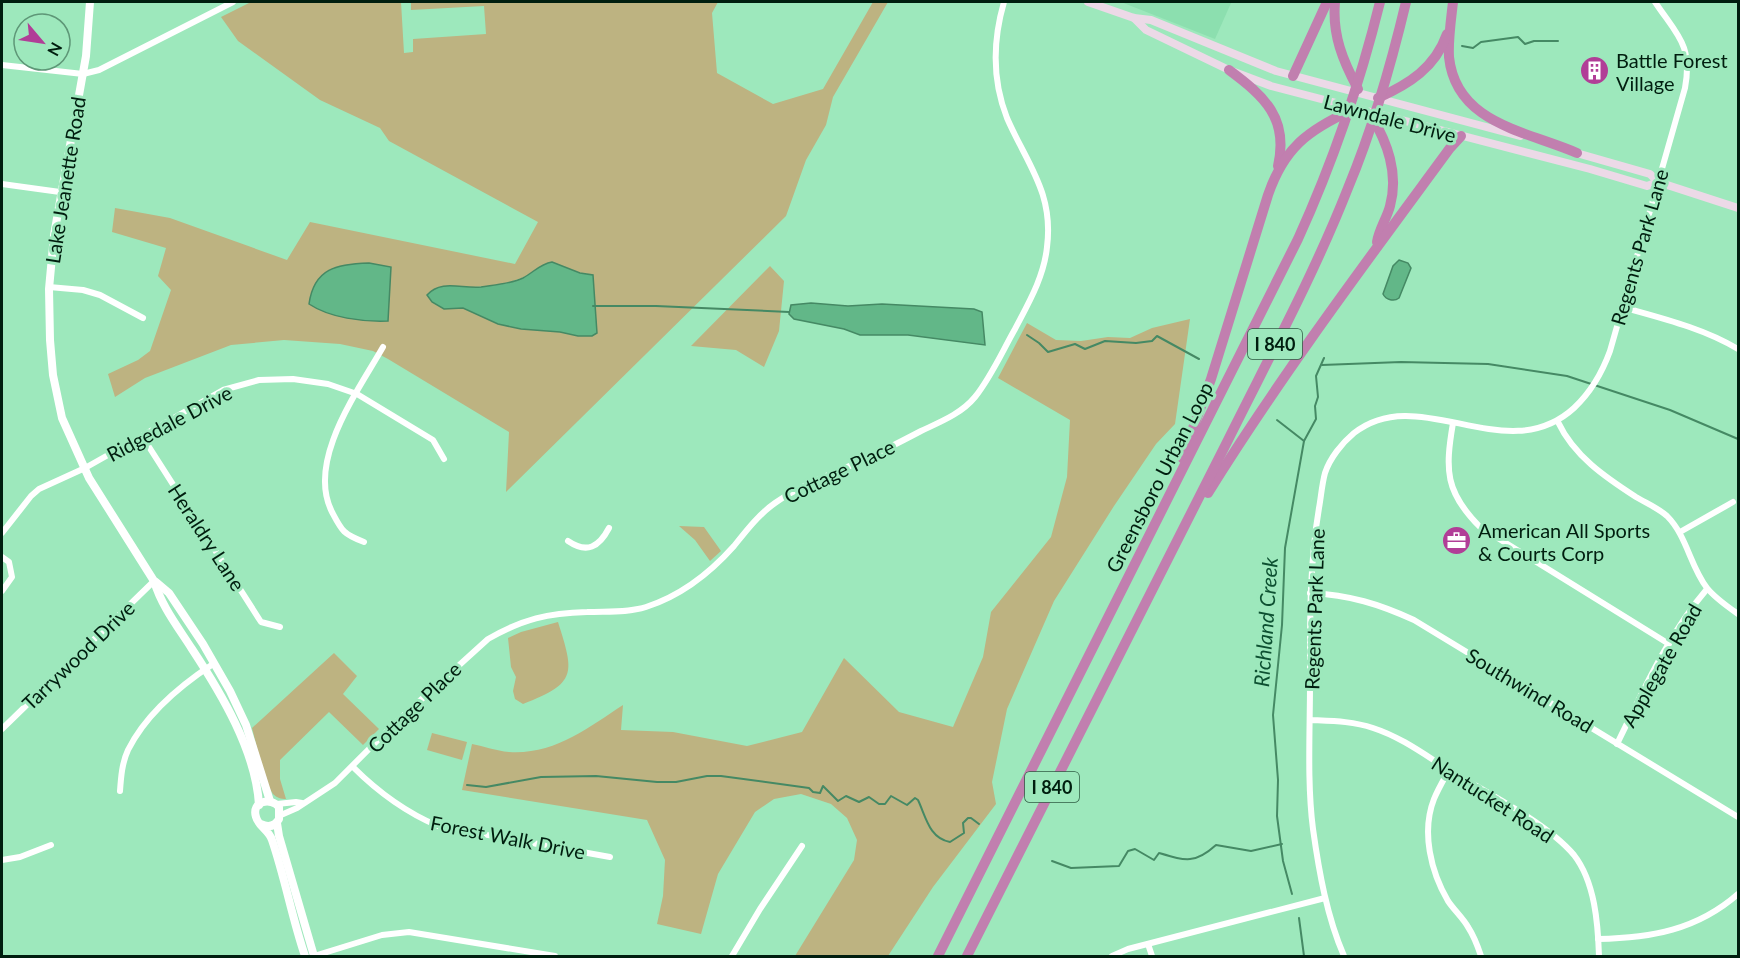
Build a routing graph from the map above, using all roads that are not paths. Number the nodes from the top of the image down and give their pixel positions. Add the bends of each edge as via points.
1 (90, 2) edge
2 (233, 2) edge
3 (1004, 2) edge
4 (1088, 2) edge
5 (1327, 2) edge
6 (1335, 2) edge
7 (1380, 2) edge
8 (1406, 2) edge
9 (1453, 2) edge
10 (1655, 2) edge
11 (1134, 18) junction
12 (1450, 23) junction
13 (2, 65) edge
14 (1229, 70) junction
15 (83, 74) junction
16 (1293, 76) junction
17 (1378, 98) junction
18 (1365, 103) junction
19 (1355, 109) junction
20 (1461, 136) junction
21 (1577, 153) junction
22 (1275, 176) junction
23 (1658, 182) junction
24 (2, 184) edge
25 (60, 192) junction
26 (1738, 208) edge
27 (1376, 248) junction
28 (49, 287) junction
29 (1622, 307) junction
30 (143, 318) dead end
31 (383, 347) dead end
32 (1738, 349) edge
33 (357, 394) junction
34 (1558, 422) junction
35 (1453, 423) junction
36 (142, 436) junction
37 (444, 459) dead end
38 (84, 468) junction
39 (1733, 502) dead end
40 (1163, 509) junction
41 (609, 528) dead end
42 (1680, 532) junction
43 (2, 533) edge
44 (568, 541) dead end
45 (364, 542) dead end
46 (1176, 546) junction
47 (2, 557) edge
48 (154, 581) junction
49 (1707, 589) junction
50 (2, 591) edge
51 (1310, 593) junction
52 (1738, 614) edge
53 (280, 627) dead end
54 (1669, 644) junction
55 (213, 664) junction
56 (205, 669) junction
57 (1310, 720) junction
58 (2, 729) edge
59 (1617, 744) junction
60 (353, 767) junction
61 (1449, 770) junction
62 (120, 791) dead end
63 (273, 802) junction
64 (302, 803) junction
65 (259, 805) junction
66 (1738, 817) edge
67 (279, 819) junction
68 (261, 824) junction
69 (51, 845) dead end
70 (802, 846) dead end
71 (610, 857) dead end
72 (2, 860) edge
73 (1738, 894) edge
74 (1325, 898) junction
75 (1598, 939) junction
76 (1148, 944) junction
77 (314, 956) edge
78 (305, 957) edge
79 (555, 957) edge
80 (732, 957) edge
81 (938, 957) edge
82 (967, 957) edge
83 (1112, 957) edge
84 (1152, 957) edge
85 (1344, 957) edge
86 (1481, 957) edge
87 (1599, 957) edge

1 - 15 street, Lake Jeanette Road
2 - 15 street via 99,70
3 - 60 street, Cottage Place via 996,34 998,84 1007,116 1040,184 1047,216 1047,247 1042,273 1029,302 974,398 959,412 773,504 701,578 672,596 624,612 540,616 495,635 422,698
4 - 11 main road, Lawndale Drive
5 - 16 highway
6 - 18 highway via 1339,47
7 - 40 highway, Greensboro Urban Loop / I 840 via 1343,131 1298,239
8 - 46 highway, I 840 via 1387,75 1347,191
9 - 12 highway
10 - 23 street, Regents Park Lane via 1680,35 1688,65
11 - 14 main road, Lawndale Drive via 1146,30
11 - 16 main road, Lawndale Drive via 1151,20
12 - 17 highway via 1442,47 1427,68 1406,86
12 - 21 highway via 1451,66 1461,92 1476,110 1497,123
13 - 15 street
14 - 19 main road, Lawndale Drive
14 - 22 highway via 1260,93 1276,120 1281,143
15 - 25 street, Lake Jeanette Road
16 - 18 main road, Lawndale Drive
17 - 18 main road, Lawndale Drive
17 - 21 main road, Lawndale Drive
18 - 19 main road, Lawndale Drive
18 - 20 main road, Lawndale Drive
18 - 27 highway via 1383,135 1393,174 1390,206
19 - 22 highway via 1304,137
20 - 23 main road, Lawndale Drive via 1647,186
20 - 27 highway
21 - 23 main road, Lawndale Drive via 1650,174
22 - 40 highway via 1211,380
23 - 26 main road, Lawndale Drive
23 - 29 street, Regents Park Lane
24 - 25 street
25 - 28 street, Lake Jeanette Road
27 - 46 highway via 1273,394
28 - 30 street, Lake Jeanette Road via 100,295
28 - 38 street, Lake Jeanette Road via 53,375 62,418
29 - 32 street via 1702,332
29 - 34 street, Regents Park Lane via 1599,376 1583,399
31 - 33 street
33 - 36 street, Ridgedale Drive via 328,384 259,380 223,390
33 - 37 street, Ridgedale Drive via 433,440
33 - 45 street via 334,435 324,483 328,505 346,536
34 - 35 street, Regents Park Lane via 1506,432
34 - 42 street via 1575,448 1603,476 1666,516
35 - 51 street, Regents Park Lane via 1434,418 1388,417 1355,432 1337,450 1326,471
35 - 54 street via 1448,472 1467,514 1480,527
36 - 38 street, Ridgedale Drive
36 - 53 street, Heraldry Lane via 261,622
38 - 43 street, Ridgedale Drive via 39,489
38 - 48 street, Lake Jeanette Road
39 - 42 street
40 - 81 highway, Greensboro Urban Loop / I 840
41 - 44 street via 600,543 588,548 579,549
42 - 49 street
46 - 82 highway, I 840
47 - 50 street via 9,562 12,577
48 - 55 street, Lake Jeanette Road via 169,593
48 - 56 street, Lake Jeanette Road via 160,599
48 - 58 street, Tarrywood Drive
49 - 52 street
49 - 54 street, Applegate Road via 1690,608
51 - 57 street, Regents Park Lane
51 - 59 street, Southwind Road via 1353,597 1414,620
54 - 59 street, Applegate Road
55 - 56 street
55 - 63 street, Lake Jeanette Road via 246,726
56 - 62 street via 182,686 135,738 123,764
56 - 65 street, Lake Jeanette Road via 240,734
57 - 61 street, Nantucket Road via 1354,722 1375,728
57 - 74 street, Regents Park Lane via 1313,827
59 - 66 street, Southwind Road
60 - 64 street, Cottage Place
60 - 71 street, Forest Walk Drive via 415,817 438,826
61 - 75 street, Nantucket Road via 1543,827 1575,856 1587,879
61 - 86 street via 1433,801 1429,848 1442,890 1468,926
63 - 64 street, Cottage Place
63 - 65 street
63 - 67 street
64 - 67 street, Cottage Place
65 - 68 street via 255,813
67 - 68 street via 269,826
67 - 77 street via 279,836
68 - 78 street via 271,838
69 - 72 street
70 - 80 street
73 - 75 street via 1727,904 1677,930
74 - 76 street
74 - 85 street, Regents Park Lane
75 - 87 street, Nantucket Road
76 - 83 street
76 - 84 street
77 - 79 street via 382,935 409,932

